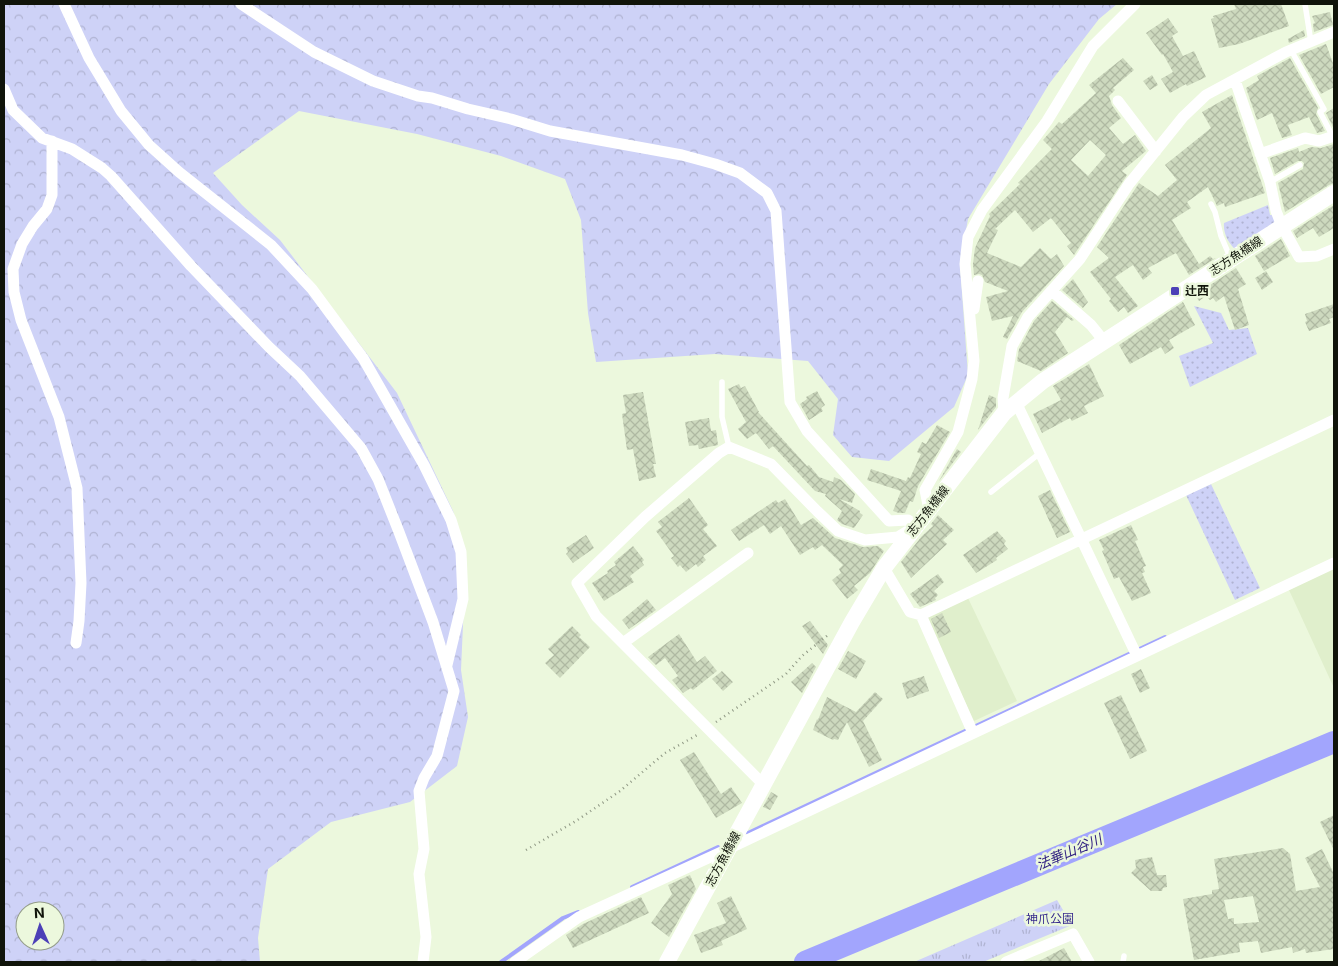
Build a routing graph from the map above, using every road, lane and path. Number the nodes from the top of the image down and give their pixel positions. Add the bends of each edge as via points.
1 (64, 4) edge
2 (241, 4) edge
3 (1135, 4) edge
4 (1305, 4) edge
5 (1334, 32) edge
6 (1311, 42) junction
7 (1291, 50) junction
8 (1235, 80) junction
9 (4, 89) edge
10 (1118, 100) dead end
11 (1333, 136) edge
12 (52, 142) junction
13 (1156, 151) junction
14 (1260, 154) junction
15 (1300, 165) dead end
16 (1270, 182) junction
17 (1334, 193) edge
18 (1211, 204) dead end
19 (1282, 226) junction
20 (1334, 249) edge
21 (1231, 259) junction
22 (978, 281) dead end
23 (1052, 291) junction
24 (970, 320) junction
25 (1104, 341) junction
26 (722, 382) dead end
27 (1010, 408) junction
28 (1334, 420) edge
29 (728, 447) junction
30 (1040, 453) junction
31 (991, 492) dead end
32 (929, 510) junction
33 (916, 526) junction
34 (1082, 539) junction
35 (748, 553) dead end
36 (1334, 563) edge
37 (884, 568) junction
38 (921, 615) junction
39 (850, 626) junction
40 (76, 643) dead end
41 (623, 643) junction
42 (1137, 656) junction
43 (447, 667) junction
44 (707, 728) junction
45 (973, 733) junction
46 (763, 784) junction
47 (728, 849) junction
48 (526, 850) dead end
49 (1024, 959) edge
50 (423, 962) edge
51 (514, 962) edge
52 (667, 962) edge
53 (1006, 962) edge
54 (1089, 962) edge

1 - 43 street via 89,58 121,111 149,145 270,245 312,289 363,358 424,464 451,520 461,552 463,599
2 - 33 street via 314,52 373,81 550,131 673,153 715,164 740,173 767,193 776,211 790,402 807,431 889,521 908,520
3 - 24 street via 1093,46 1047,121 982,210 968,237 965,264
4 - 6 lane
5 - 6 street
6 - 7 street
7 - 8 street
7 - 11 lane via 1324,109 1320,112
8 - 13 street via 1206,96 1183,117
8 - 14 street
9 - 12 street via 14,110 42,138
10 - 13 street
11 - 14 street via 1319,141 1305,138
12 - 40 street via 52,195 47,209 22,244 14,269 14,292 21,320 59,417 77,488 81,583
12 - 43 street via 72,149 111,176 191,266 300,376 361,448 378,479 399,532
13 - 23 street via 1129,184 1080,259
14 - 16 street
15 - 16 lane
16 - 19 street
17 - 19 main road, 志方魚橋線
18 - 21 lane
19 - 20 street via 1299,257 1317,256
19 - 21 main road, 志方魚橋線
21 - 25 main road, 志方魚橋線
22 - 24 street
23 - 25 street
23 - 27 street via 1028,317 1012,346 1003,398
24 - 32 street via 974,361 972,379 958,432 925,490
25 - 27 main road, 志方魚橋線 via 1043,381
26 - 29 lane via 722,417
27 - 30 street
27 - 32 main road, 志方魚橋線
28 - 34 street
29 - 33 street via 771,464 838,531 866,540 898,538
29 - 41 street via 645,517 577,583 596,616
30 - 31 lane
30 - 34 street
32 - 33 main road, 志方魚橋線
33 - 37 main road, 志方魚橋線
34 - 38 street
34 - 42 street
35 - 41 street
36 - 42 street
37 - 38 street via 910,612
37 - 39 main road, 志方魚橋線
38 - 45 street
39 - 44 path via 823,638 786,674
39 - 46 main road, 志方魚橋線
41 - 44 street
42 - 45 street
43 - 50 street via 454,690 437,756 419,791 424,849 419,874 426,937
44 - 46 street
44 - 48 path via 665,753 620,791 576,821
45 - 47 street
46 - 47 main road, 志方魚橋線
47 - 51 street via 579,917
47 - 52 main road, 志方魚橋線
49 - 53 street
49 - 54 street via 1073,934

